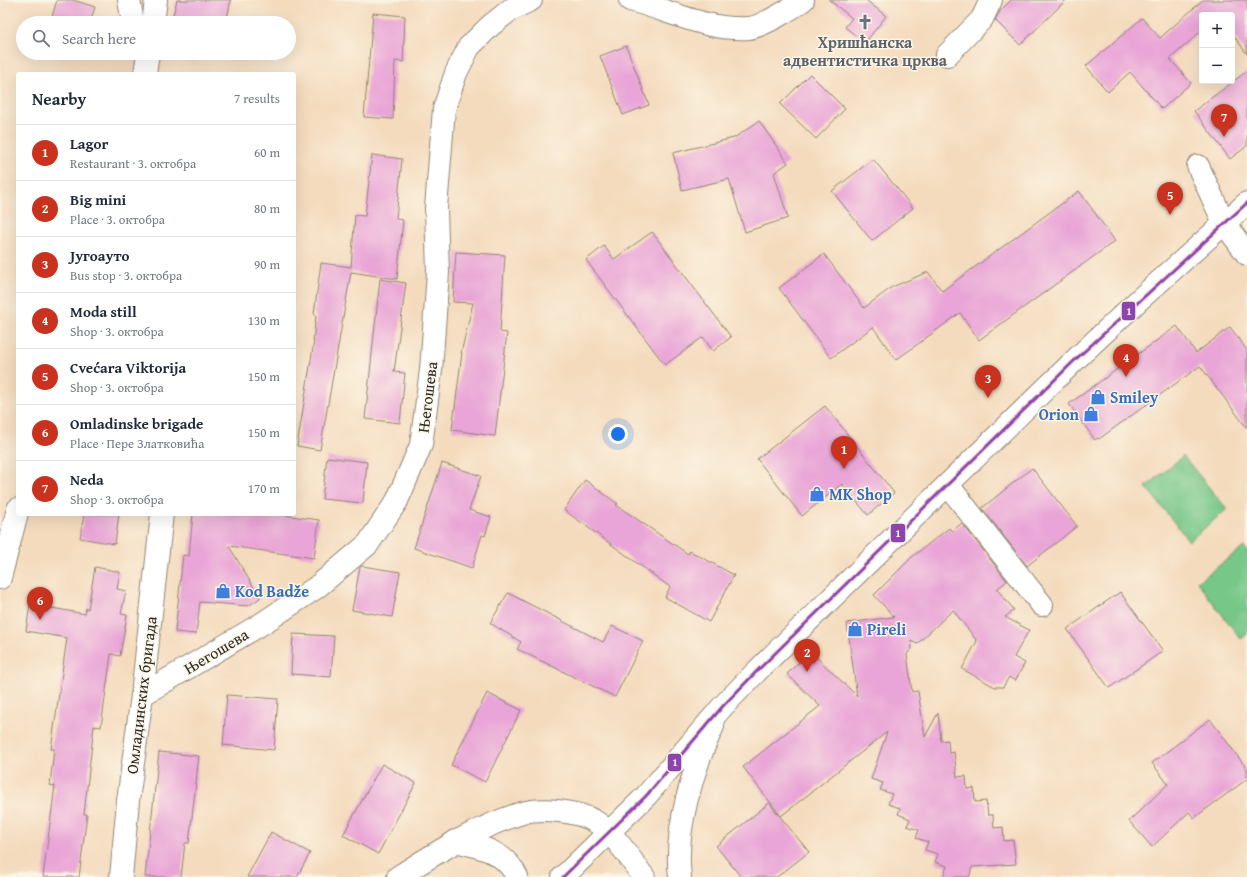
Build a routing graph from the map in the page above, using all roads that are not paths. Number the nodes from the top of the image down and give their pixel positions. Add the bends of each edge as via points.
1 (129, 0) edge
2 (156, 0) edge
3 (531, 0) edge
4 (630, 0) edge
5 (803, 0) edge
6 (991, 0) edge
7 (132, 16) edge
8 (154, 16) edge
9 (947, 55) dead end
10 (138, 60) edge
11 (147, 60) edge
12 (140, 72) edge
13 (145, 72) edge
14 (1198, 166) dead end
15 (1247, 203) edge
16 (1224, 223) junction
17 (1247, 254) edge
18 (948, 485) junction
19 (16, 516) edge
20 (162, 516) edge
21 (0, 578) edge
22 (1042, 605) dead end
23 (142, 695) junction
24 (723, 706) junction
25 (609, 833) junction
26 (455, 841) junction
27 (121, 877) edge
28 (398, 877) edge
29 (517, 877) edge
30 (563, 877) edge
31 (644, 877) edge
32 (680, 877) edge

1 - 7 street
2 - 8 street
3 - 23 street, Његошева via 505,14 469,47 456,73 444,108 436,208 438,272 431,370 421,445 397,501 368,544 317,587 263,623
4 - 5 street via 720,27 750,28 791,10
6 - 9 street via 982,19
10 - 12 street
11 - 13 street
14 - 16 street
15 - 16 street
16 - 17 street
16 - 18 street via 1098,339
18 - 22 street
18 - 24 street
19 - 21 street
20 - 23 street, Омладинских бригада
23 - 27 street, Омладинских бригада
24 - 25 street via 646,796
24 - 32 street via 708,736 682,819 678,864
25 - 26 street via 595,822 578,814 553,810 523,812
25 - 30 street
25 - 31 street
26 - 28 street
26 - 29 street via 489,850 503,857

